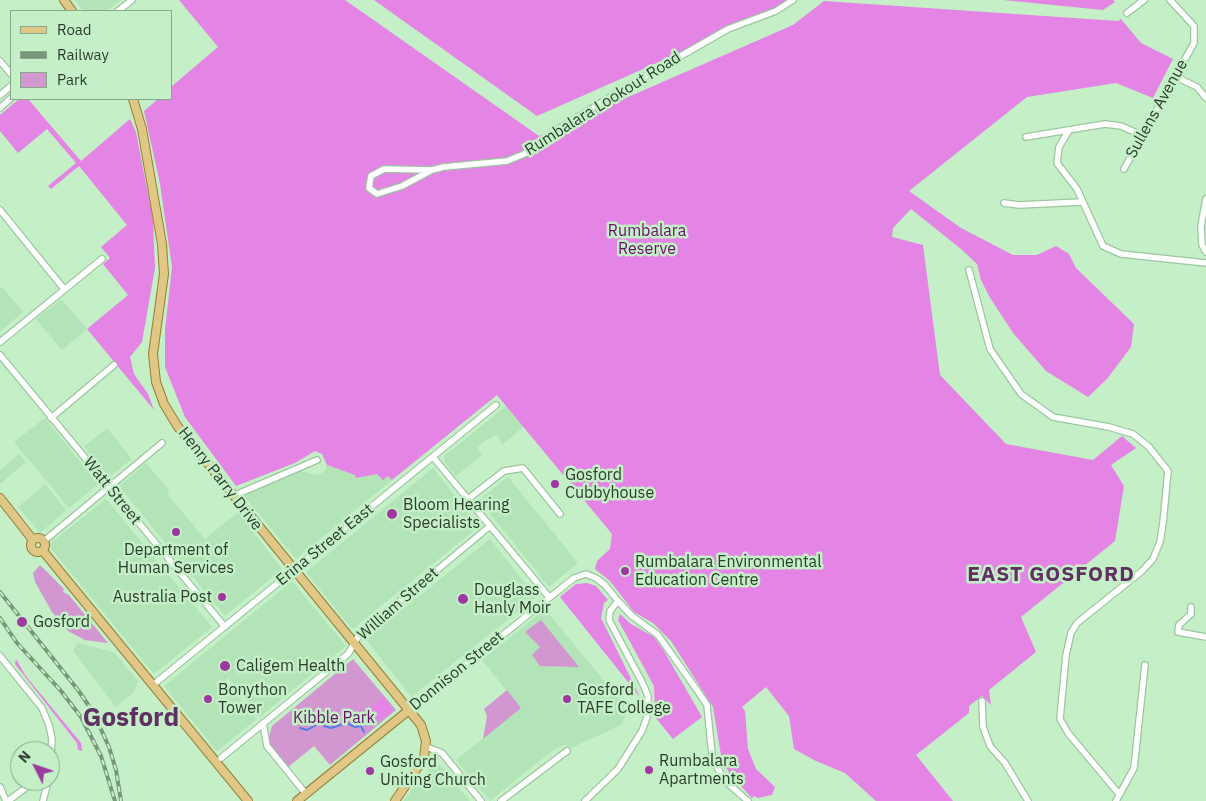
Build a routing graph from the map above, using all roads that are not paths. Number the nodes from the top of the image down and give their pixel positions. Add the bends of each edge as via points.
1 (132, 0) edge
2 (794, 0) edge
3 (1144, 0) edge
4 (1170, 0) edge
5 (119, 10) edge
6 (1127, 13) dead end
7 (0, 61) edge
8 (10, 73) edge
9 (1174, 76) junction
10 (10, 87) edge
11 (0, 95) edge
12 (1206, 98) edge
13 (10, 99) edge
14 (133, 100) edge
15 (0, 108) edge
16 (1068, 132) junction
17 (1141, 136) junction
18 (1026, 137) dead end
19 (1124, 169) dead end
20 (432, 170) junction
21 (1206, 199) edge
22 (1082, 202) junction
23 (1004, 203) dead end
24 (0, 210) edge
25 (1206, 252) edge
26 (102, 259) dead end
27 (1206, 263) edge
28 (969, 270) dead end
29 (64, 289) junction
30 (0, 342) edge
31 (0, 355) edge
32 (114, 365) dead end
33 (496, 405) dead end
34 (51, 418) junction
35 (162, 443) dead end
36 (433, 457) junction
37 (317, 460) dead end
38 (108, 487) junction
39 (233, 496) junction
40 (0, 498) edge
41 (468, 499) junction
42 (560, 514) dead end
43 (490, 526) junction
44 (33, 540) junction
45 (44, 541) junction
46 (43, 551) junction
47 (294, 571) junction
48 (549, 597) junction
49 (618, 601) junction
50 (1191, 607) dead end
51 (225, 626) junction
52 (1206, 637) edge
53 (354, 644) junction
54 (0, 656) edge
55 (1145, 665) dead end
56 (153, 685) junction
57 (982, 701) dead end
58 (410, 710) junction
59 (263, 723) junction
60 (52, 741) edge
61 (426, 747) junction
62 (567, 751) dead end
63 (221, 758) dead end
64 (0, 787) edge
65 (21, 791) edge
66 (306, 794) junction
67 (1119, 794) junction
68 (7, 801) edge
69 (248, 801) edge
70 (297, 801) edge
71 (395, 801) edge
72 (481, 801) edge
73 (501, 801) edge
74 (584, 801) edge
75 (748, 801) edge
76 (1028, 801) edge
77 (1116, 801) edge

1 - 5 street
2 - 20 street, Rumbalara Lookout Road via 776,11 728,29 630,84 553,132 534,150 507,161
3 - 6 street
4 - 9 street, Sullens Avenue via 1194,26 1194,43
7 - 8 street
9 - 12 street via 1196,87
9 - 17 street, Sullens Avenue
10 - 11 street
13 - 15 street
14 - 39 main road, Henry Parry Drive via 142,128 162,244 164,274 154,354 156,382 178,427
16 - 17 street via 1105,124 1121,126
16 - 18 street
16 - 22 street via 1059,147 1057,163 1077,189
17 - 19 street, Sullens Avenue
20 - 20 street, Rumbalara Lookout Road via 402,186 377,194 370,188 371,176 384,169
21 - 25 street via 1201,226 1202,245
22 - 23 street
22 - 27 street via 1103,246 1121,254
24 - 29 street
26 - 29 street
28 - 67 street via 990,349 1021,394 1053,417 1133,434 1149,447 1168,471 1160,542 1153,559 1077,623 1066,655 1060,719
29 - 30 street
31 - 34 street, Watt Street
32 - 34 street
33 - 36 street, Erina Street East
34 - 38 street, Watt Street
35 - 38 street
36 - 41 street
36 - 47 street, Erina Street East
37 - 39 street
38 - 45 street
38 - 51 street, Watt Street
39 - 47 main road, Henry Parry Drive
40 - 44 main road
41 - 42 street via 504,471 523,468
41 - 43 street
43 - 48 street
43 - 53 street, William Street via 363,631
44 - 45 main road
44 - 46 main road via 32,550 36,553
45 - 46 main road
46 - 56 main road
47 - 51 street, Erina Street East
47 - 53 main road, Henry Parry Drive
48 - 49 street, Donnison Street via 574,578 586,574 600,580
48 - 58 street, Donnison Street
49 - 74 street via 610,611 609,620 646,690 647,717 618,769
49 - 75 street via 658,635 697,690 707,706 712,755 718,769 725,781
50 - 52 street via 1191,614 1179,625 1178,632
51 - 56 street, Erina Street East
53 - 58 main road, Henry Parry Drive
53 - 59 street, William Street via 348,654
54 - 60 street via 42,708
55 - 67 street via 1134,768
56 - 69 main road
57 - 76 street via 983,727 990,746
58 - 61 main road, Henry Parry Drive via 424,730
58 - 66 main road, Donnison Street
59 - 63 street, William Street
59 - 66 street via 266,746
61 - 71 main road via 421,764
61 - 72 street via 442,753
62 - 73 street
64 - 68 street
65 - 68 street
66 - 70 main road, Donnison Street
67 - 77 street

